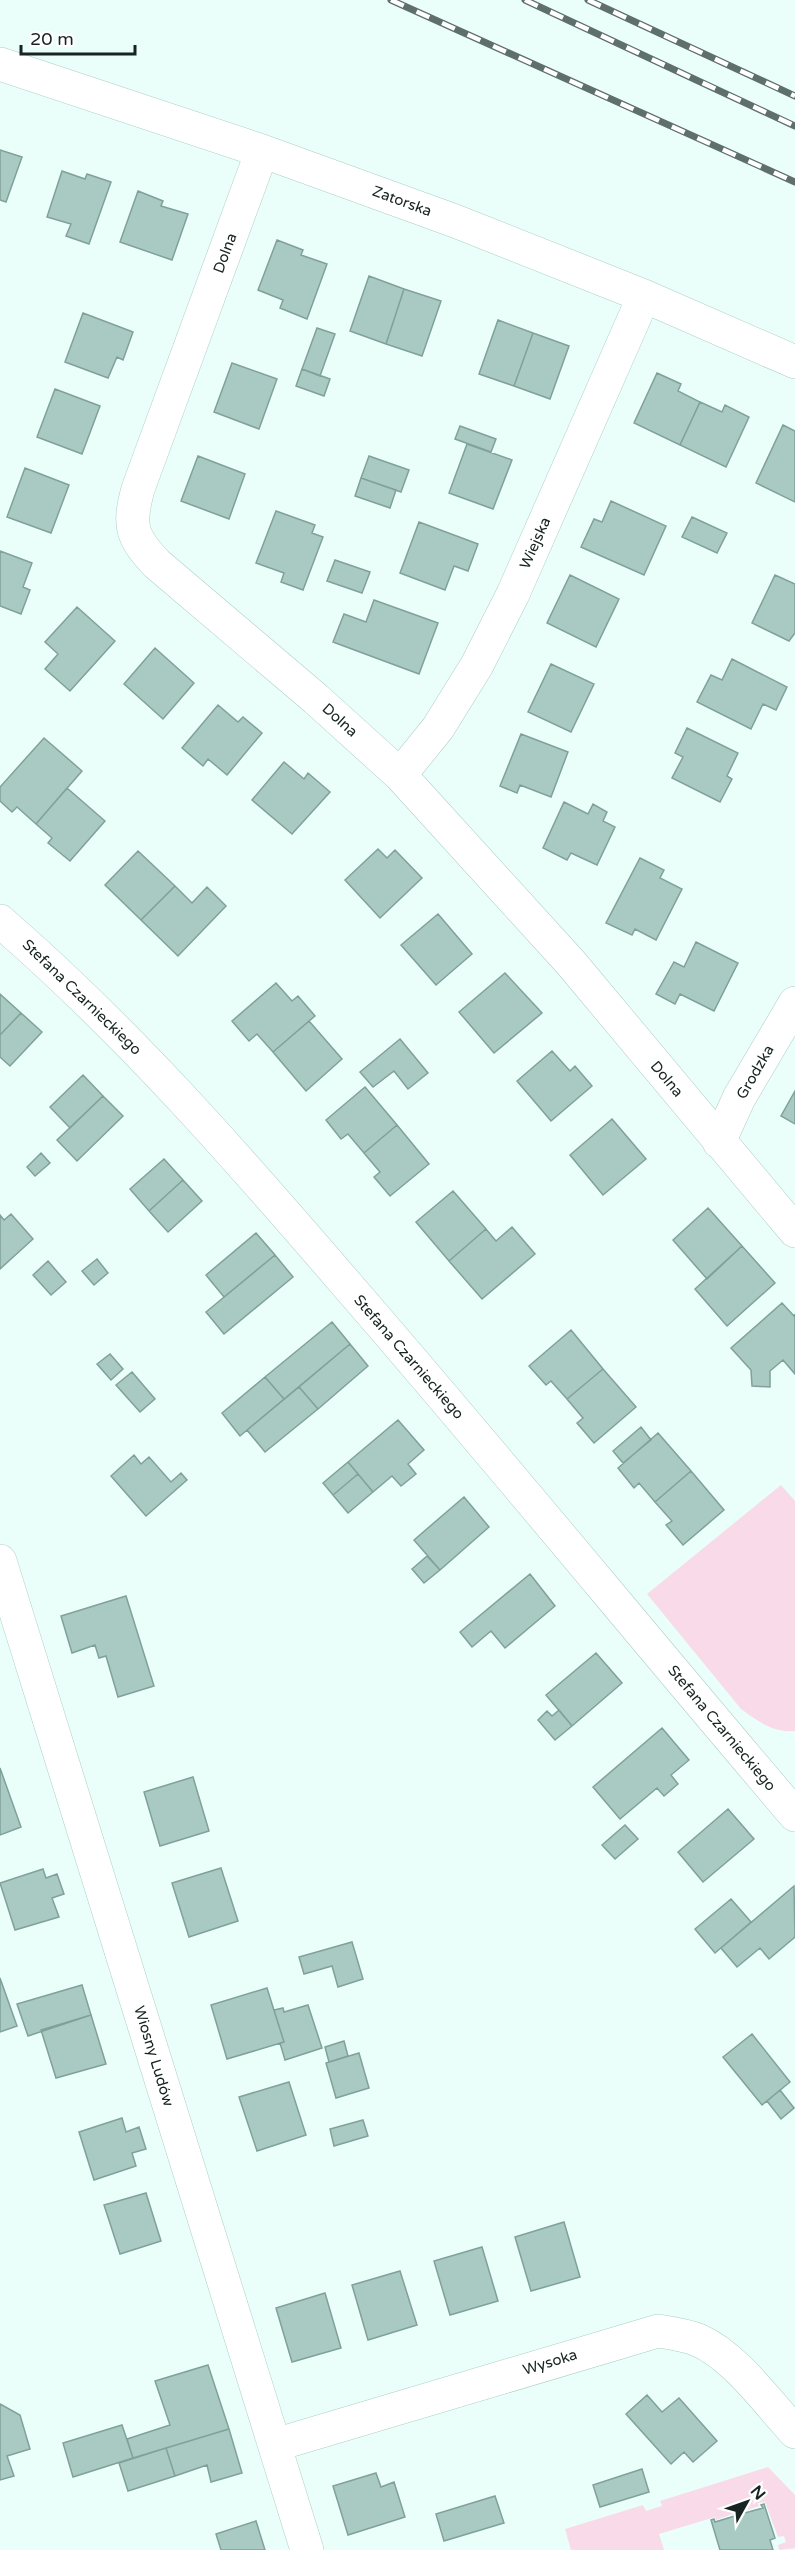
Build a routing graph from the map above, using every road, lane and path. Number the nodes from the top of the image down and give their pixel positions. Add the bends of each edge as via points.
1 (0, 64) edge
2 (262, 151) junction
3 (644, 296) junction
4 (795, 362) edge
5 (400, 775) junction
6 (0, 921) edge
7 (795, 1003) edge
8 (719, 1142) junction
9 (795, 1231) edge
10 (0, 1562) edge
11 (789, 1796) edge
12 (795, 2432) edge
13 (275, 2445) junction
14 (308, 2550) edge

1 - 2 street, Zatorska
2 - 3 street, Zatorska via 455,220
2 - 5 street, Dolna via 138,489 131,525 137,540 157,564
3 - 4 street, Zatorska
3 - 5 street, Wiejska via 513,594 477,665 438,728
5 - 8 street, Dolna via 571,963
6 - 11 street, Stefana Czarnieckiego via 137,1049 225,1144
7 - 8 street, Grodzka via 739,1098
8 - 9 street, Dolna
10 - 13 street, Wiosny Ludów
12 - 13 street, Wysoka via 717,2351 699,2341 658,2331
13 - 14 street, Wiosny Ludów

